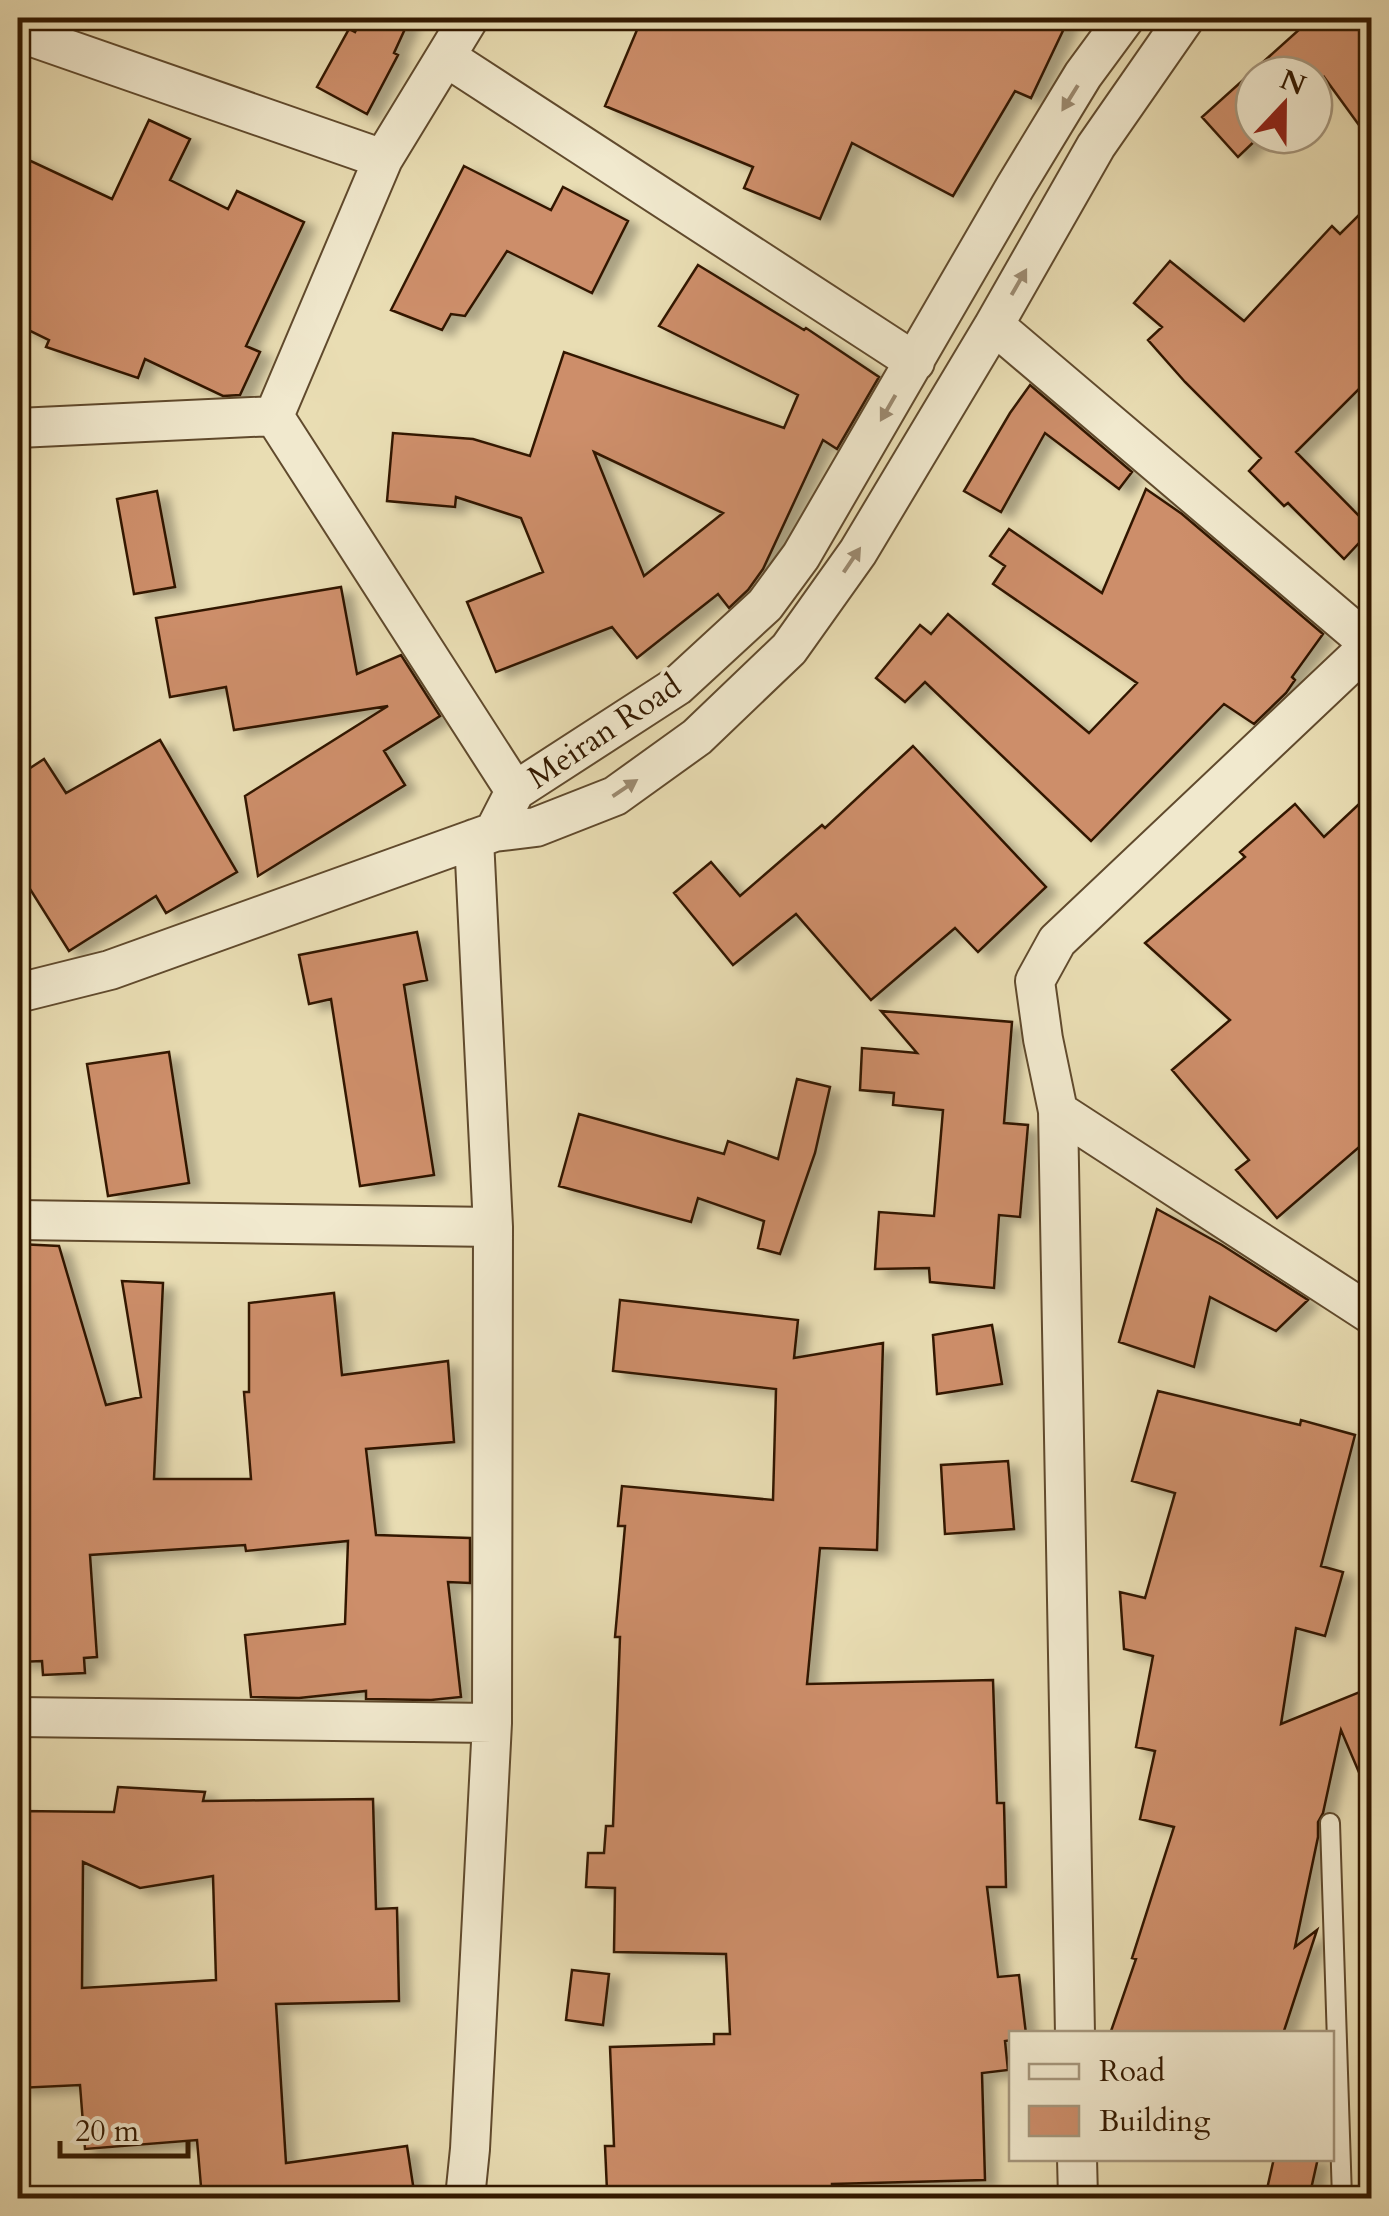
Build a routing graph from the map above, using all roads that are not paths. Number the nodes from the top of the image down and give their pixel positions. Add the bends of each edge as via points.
1 (469, 18) edge
2 (1125, 18) edge
3 (1185, 18) edge
4 (18, 32) edge
5 (446, 57) junction
6 (383, 160) junction
7 (994, 325) junction
8 (915, 362) junction
9 (274, 416) junction
10 (18, 428) edge
11 (1371, 645) edge
12 (515, 790) junction
13 (484, 836) junction
14 (18, 993) edge
15 (1058, 1112) junction
16 (18, 1220) edge
17 (493, 1226) junction
18 (1372, 1316) edge
19 (18, 1718) edge
20 (492, 1723) junction
21 (1330, 1823) dead end
22 (1074, 2031) edge
23 (1077, 2161) edge
24 (465, 2198) edge
25 (1078, 2198) edge
26 (1342, 2198) edge

1 - 5 street
2 -> 8 street, Meiran Road via 1024,171
7 -> 3 street, Meiran Road via 1096,146
4 - 6 street
5 - 6 street
5 - 8 street
6 - 9 street
7 - 11 street
13 -> 7 street, Meiran Road via 536,827 616,796 697,737 789,649 858,552
8 -> 12 street, Meiran Road via 765,605 676,686
9 - 10 street
9 - 12 street
11 - 15 street via 1057,940 1035,981
12 - 13 street, Meiran Road
13 - 14 street via 110,970
13 - 17 street
15 - 18 street
15 - 22 street
16 - 17 street
17 - 20 street
19 - 20 street
20 - 24 street
21 - 26 lane
23 - 25 street

